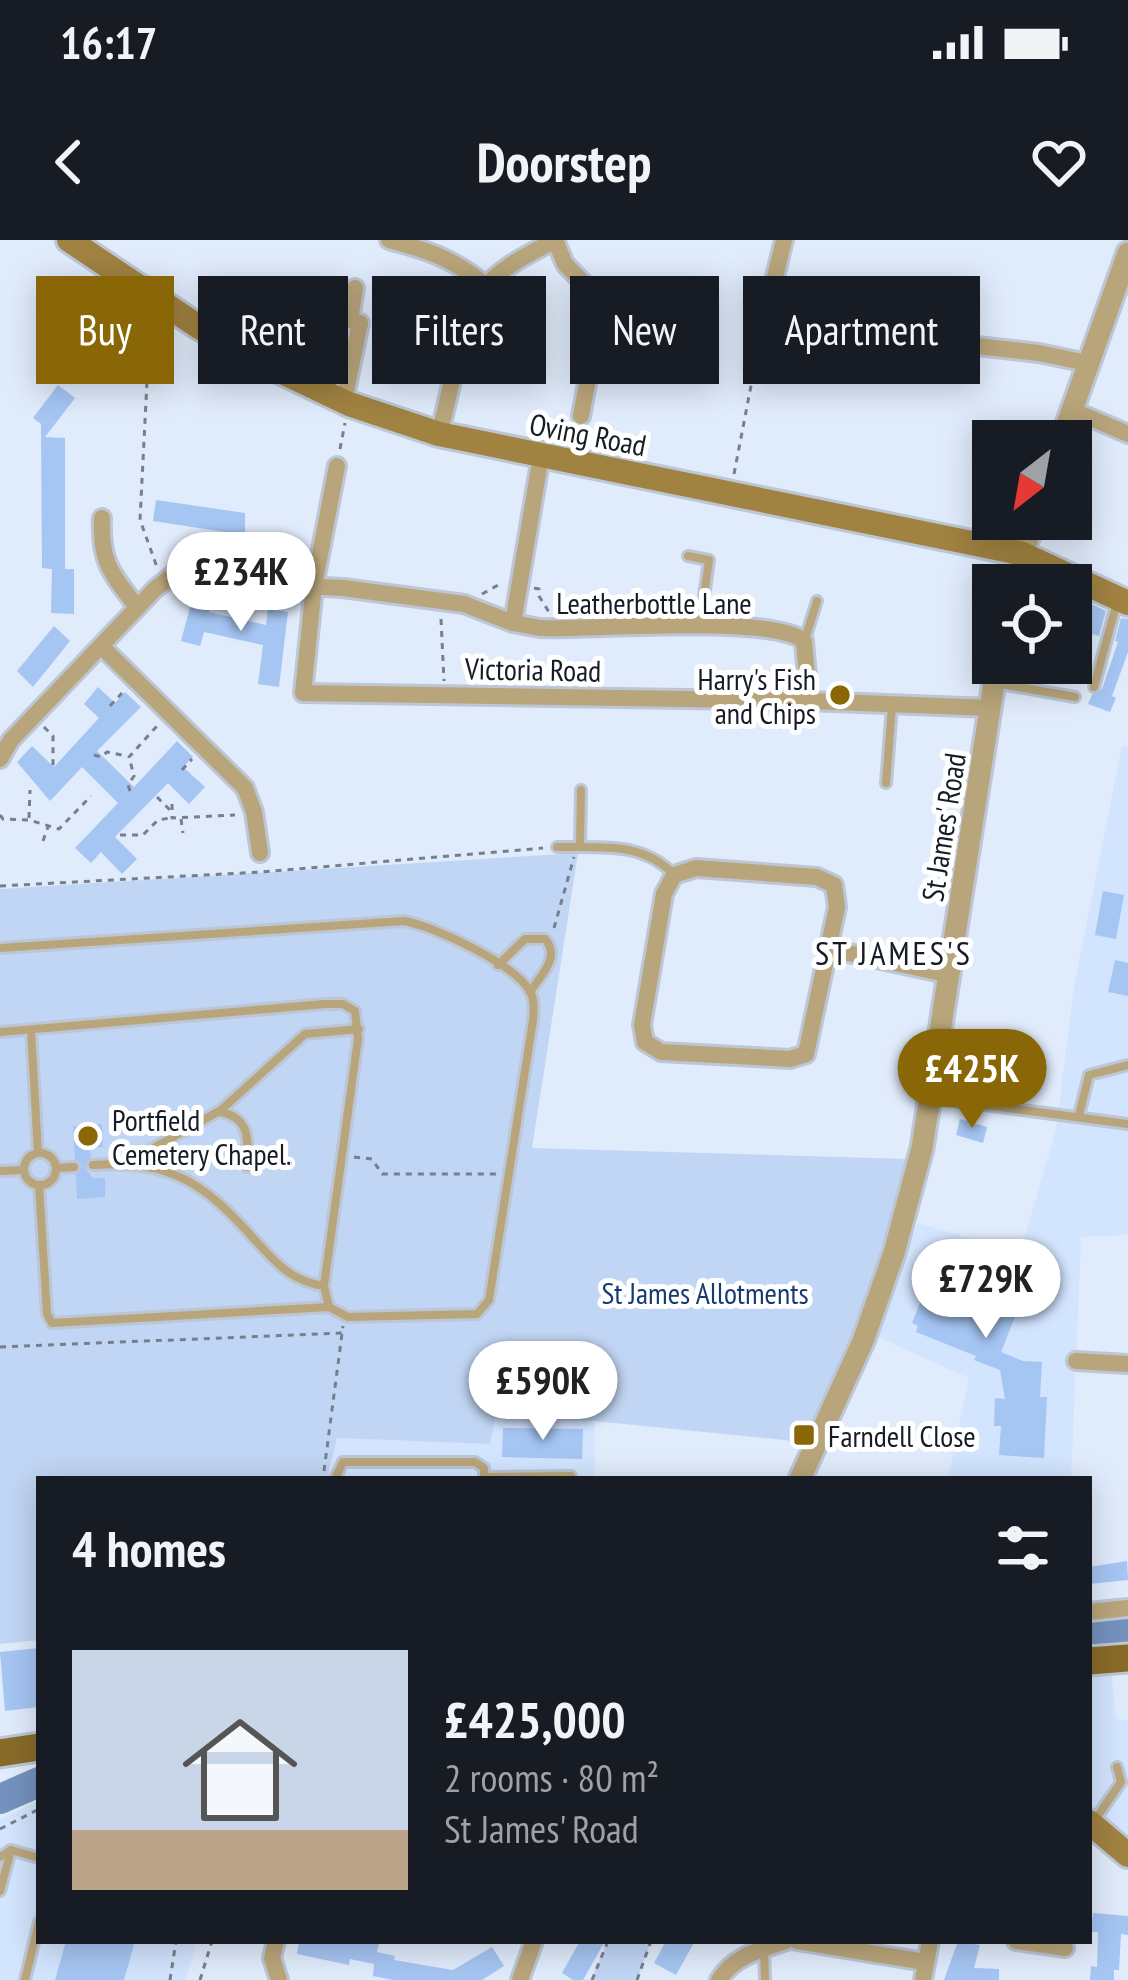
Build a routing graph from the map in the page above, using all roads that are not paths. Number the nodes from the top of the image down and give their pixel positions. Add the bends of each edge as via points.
1 (69, 240) edge
2 (388, 240) edge
3 (555, 240) edge
4 (784, 240) edge
5 (1128, 253) edge
6 (473, 276) edge
7 (499, 276) edge
8 (579, 276) edge
9 (775, 276) edge
10 (356, 288) dead end
11 (980, 346) edge
12 (1088, 363) junction
13 (453, 384) edge
14 (587, 384) edge
15 (347, 403) junction
16 (1072, 410) junction
17 (581, 416) dead end
18 (1068, 420) edge
19 (440, 434) junction
20 (1128, 434) edge
21 (542, 456) junction
22 (337, 466) road end
23 (102, 518) dead end
24 (1025, 540) edge
25 (1020, 553) junction
26 (688, 556) dead end
27 (1018, 564) edge
28 (314, 586) junction
29 (1123, 601) edge
30 (817, 602) dead end
31 (137, 607) junction
32 (512, 623) junction
33 (700, 627) junction
34 (804, 640) junction
35 (102, 647) junction
36 (994, 684) edge
37 (1032, 684) edge
38 (1094, 687) dead end
39 (1075, 697) dead end
40 (809, 700) junction
41 (893, 704) junction
42 (991, 708) junction
43 (0, 759) edge
44 (886, 783) dead end
45 (581, 790) dead end
46 (557, 847) road end
47 (578, 847) junction
48 (260, 853) dead end
49 (674, 874) junction
50 (0, 948) edge
51 (830, 949) junction
52 (498, 965) junction
53 (951, 975) junction
54 (530, 992) junction
55 (359, 1029) junction
56 (31, 1030) junction
57 (0, 1032) edge
58 (1128, 1065) edge
59 (931, 1098) junction
60 (219, 1112) junction
61 (1079, 1114) junction
62 (1128, 1124) edge
63 (38, 1153) junction
64 (128, 1163) junction
65 (93, 1165) dead end
66 (74, 1167) dead end
67 (247, 1167) dead end
68 (56, 1168) junction
69 (24, 1170) junction
70 (0, 1171) edge
71 (39, 1185) junction
72 (324, 1286) junction
73 (329, 1307) junction
74 (1076, 1361) dead end
75 (1128, 1364) edge
76 (336, 1476) edge
77 (484, 1476) edge
78 (801, 1476) edge
79 (1128, 1608) edge
80 (1092, 1612) edge
81 (1128, 1658) edge
82 (1092, 1661) edge
83 (1117, 1767) dead end
84 (1092, 1820) edge
85 (1092, 1825) edge
86 (11, 1850) junction
87 (1128, 1855) edge
88 (0, 1857) edge
89 (36, 1857) edge
90 (0, 1891) edge
91 (36, 1934) edge
92 (275, 1944) edge
93 (533, 1944) edge
94 (777, 1944) edge
95 (810, 1944) edge
96 (1037, 1944) edge
97 (764, 1948) junction
98 (1065, 1948) dead end
99 (924, 1971) edge
100 (25, 1980) edge
101 (279, 1980) edge
102 (520, 1980) edge
103 (719, 1980) edge
104 (764, 1980) edge

1 - 15 main road, Oving Road via 241,351
2 - 6 street via 449,258
3 - 7 street
3 - 8 street
4 - 9 street
5 - 12 street
10 - 15 street via 350,320 360,323
11 - 12 street
12 - 16 street
13 - 19 street
14 - 17 street
15 - 19 main road, Oving Road
16 - 18 street
16 - 20 street
19 - 21 main road, Oving Road
21 - 25 main road, Oving Road
21 - 32 street, Leatherbottle Lane
22 - 28 street, Victoria Road
23 - 31 street via 100,550
24 - 25 street
25 - 27 street
25 - 29 main road, Oving Road
26 - 33 lane via 709,560
28 - 31 street, Leatherbottle Lane via 205,568 174,574
28 - 32 street, Leatherbottle Lane via 464,604
28 - 40 street, Victoria Road via 303,693
29 - 38 lane
30 - 34 lane
31 - 35 street
32 - 33 street, Leatherbottle Lane
33 - 34 street, Leatherbottle Lane via 794,632
34 - 40 street
35 - 43 street
35 - 48 street via 245,788
36 - 42 street, St James' Road
37 - 39 lane
40 - 41 street, Victoria Road
41 - 42 street, Victoria Road
41 - 44 lane
42 - 53 street, St James' Road
45 - 47 lane
46 - 47 lane
47 - 49 lane via 642,853
49 - 51 street via 696,868 826,879 837,893
49 - 51 street via 642,1025 652,1048 806,1054
50 - 52 lane via 404,921
51 - 53 street
52 - 54 lane
52 - 54 lane via 526,939 544,939 551,959
53 - 59 street, St James' Road
54 - 73 lane via 533,1020 482,1312 357,1318
55 - 56 lane via 355,1011 335,1004
55 - 60 lane via 305,1034
55 - 72 lane
56 - 57 lane
56 - 63 lane
58 - 61 lane via 1090,1075
59 - 61 lane
59 - 78 street, St James' Road via 895,1252
60 - 64 lane
60 - 67 lane via 245,1126
61 - 62 lane
63 - 68 lane
63 - 69 lane
64 - 65 lane
64 - 72 lane via 199,1186 286,1273
66 - 68 lane
68 - 71 lane
69 - 70 lane
69 - 71 lane
71 - 73 lane via 52,1323
72 - 73 lane
74 - 75 street
76 - 77 lane via 343,1462 475,1462
79 - 80 street
81 - 82 main road
83 - 84 lane via 1121,1782
85 - 87 main road
86 - 88 lane
86 - 89 lane
86 - 90 lane
91 - 100 lane
92 - 101 street
93 - 102 street
94 - 97 street
95 - 99 street
96 - 98 street
97 - 103 street via 745,1954
97 - 104 lane

